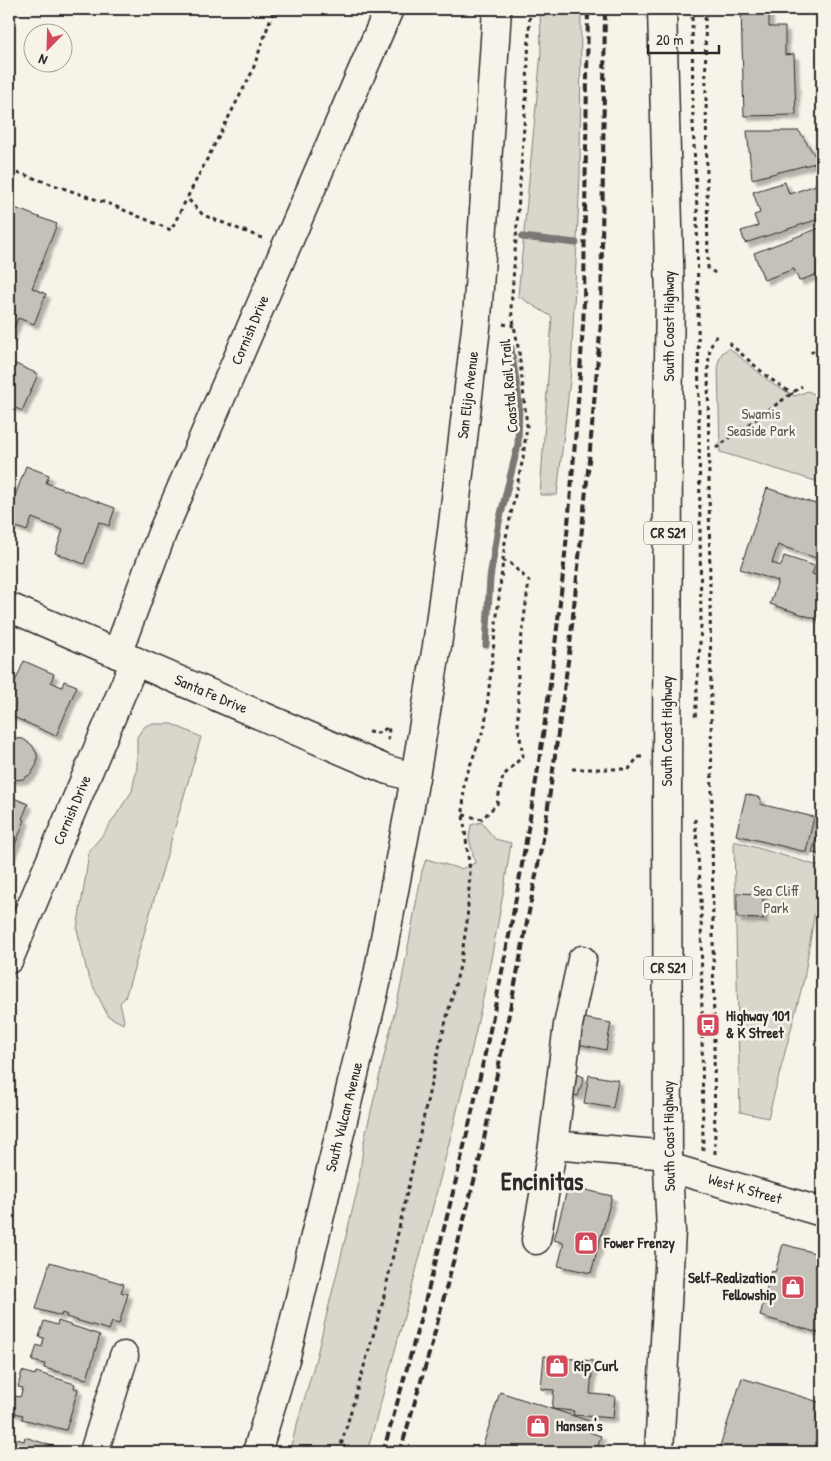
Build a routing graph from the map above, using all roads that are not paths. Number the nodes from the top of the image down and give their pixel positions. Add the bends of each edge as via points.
1 (389, 9) edge
2 (497, 9) edge
3 (662, 9) edge
4 (9, 607) edge
5 (126, 657) junction
6 (414, 778) junction
7 (9, 959) edge
8 (582, 960) dead end
9 (553, 1145) junction
10 (668, 1161) junction
11 (822, 1212) edge
12 (536, 1240) dead end
13 (124, 1356) dead end
14 (94, 1452) edge
15 (257, 1452) edge
16 (659, 1452) edge

1 - 5 main road, Cornish Drive via 162,534
2 - 6 main road, San Elijo Avenue via 477,319 438,636
3 - 10 main road, South Coast Highway / CR S21 via 670,297
4 - 5 main road, Santa Fe Drive
5 - 6 main road, Santa Fe Drive via 385,769
5 - 7 main road, Cornish Drive
6 - 15 main road, South Vulcan Avenue via 376,985 286,1356
8 - 9 main road via 568,1025
9 - 10 main road, West K Street
9 - 12 main road
10 - 11 main road, West K Street via 720,1171
10 - 16 main road, South Coast Highway / CR S21 via 671,1231
13 - 14 main road

